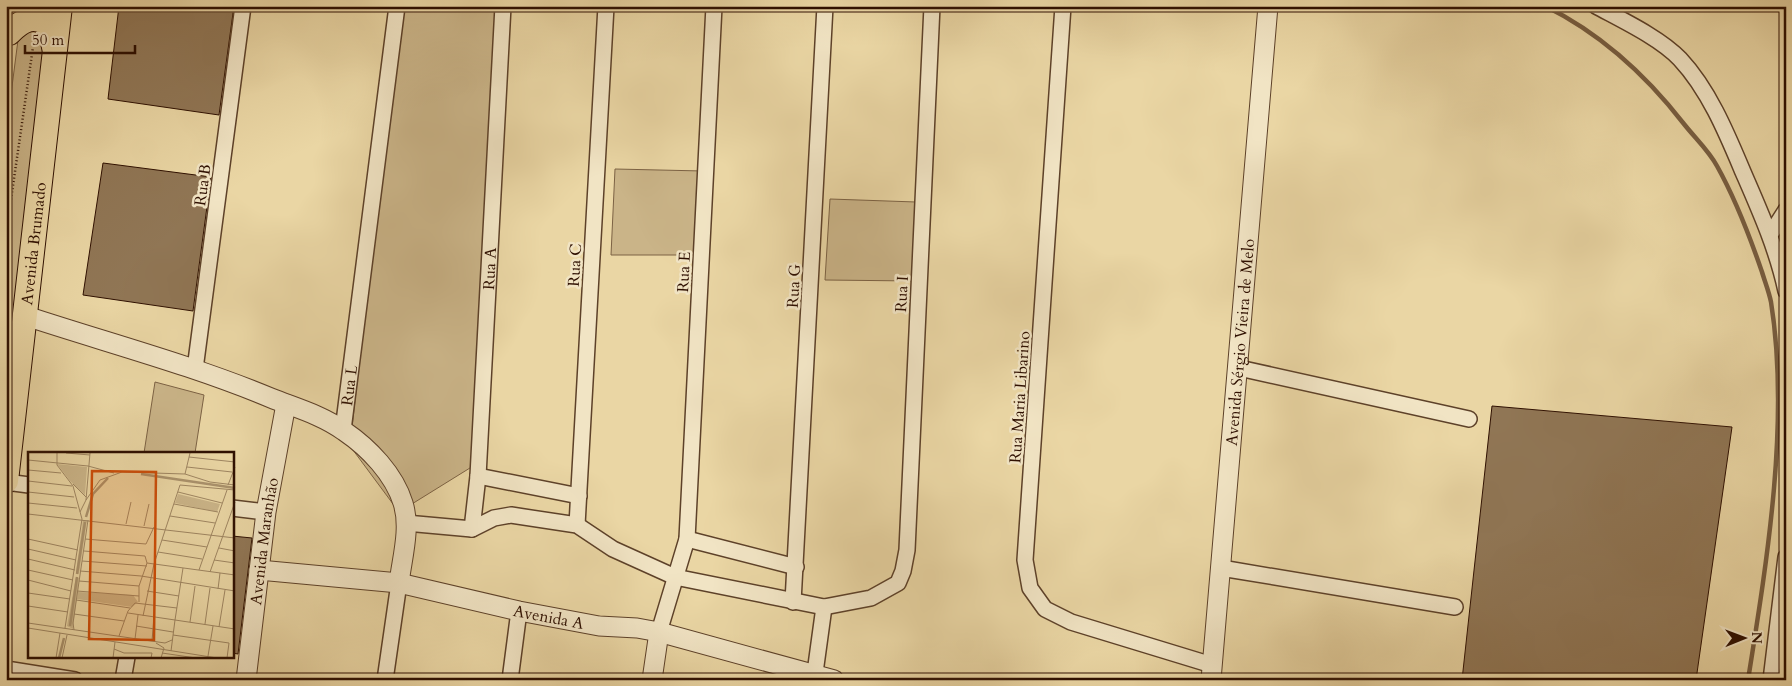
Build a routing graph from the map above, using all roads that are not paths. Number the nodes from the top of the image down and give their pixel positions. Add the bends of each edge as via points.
1 (12, 6) edge
2 (60, 6) edge
3 (243, 6) edge
4 (397, 6) edge
5 (503, 6) edge
6 (606, 6) edge
7 (714, 6) edge
8 (825, 6) edge
9 (932, 6) edge
10 (1063, 6) edge
11 (1268, 6) edge
12 (1596, 6) edge
13 (8, 41) edge
14 (54, 49) junction
15 (1786, 210) edge
16 (1770, 235) junction
17 (1786, 291) edge
18 (26, 316) junction
19 (1239, 368) junction
20 (195, 369) junction
21 (286, 404) junction
22 (1469, 419) dead end
23 (343, 430) junction
24 (478, 476) junction
25 (6, 482) edge
26 (28, 485) edge
27 (579, 496) junction
28 (234, 508) edge
29 (266, 512) junction
30 (406, 523) junction
31 (577, 525) junction
32 (472, 529) junction
33 (688, 538) junction
34 (1786, 557) edge
35 (796, 568) junction
36 (1221, 568) junction
37 (259, 570) junction
38 (676, 577) junction
39 (399, 583) junction
40 (793, 602) junction
41 (824, 607) junction
42 (1455, 607) dead end
43 (519, 611) junction
44 (659, 632) junction
45 (127, 658) edge
46 (6, 669) edge
47 (1211, 672) edge
48 (814, 677) edge
49 (75, 680) edge
50 (123, 680) edge
51 (246, 680) edge
52 (385, 680) edge
53 (510, 680) edge
54 (652, 680) edge
55 (834, 680) edge
56 (1772, 680) edge

1 - 13 main road
2 - 14 main road, Avenida Brumado
3 - 20 street, Rua B
4 - 23 street, Rua L
5 - 24 street, Rua A
6 - 27 street, Rua C
7 - 33 street, Rua E
8 - 35 street, Rua G
9 - 41 street, Rua I via 907,550 898,583 871,598
10 - 47 street, Rua Maria Libarino via 1025,560 1030,588 1045,609 1071,622
11 - 19 street, Avenida Sérgio Vieira de Melo
12 - 16 street via 1637,28 1679,58 1699,83 1733,148
13 - 14 main road via 21,21 37,19 50,26
14 - 18 main road, Avenida Brumado
15 - 16 street
16 - 17 street
18 - 20 street, Rua L
18 - 25 main road, Avenida Brumado
19 - 22 street
19 - 36 street, Avenida Sérgio Vieira de Melo
20 - 21 street, Rua L
21 - 23 street, Rua L
21 - 29 street, Avenida Maranhão
23 - 30 street via 382,465 403,503
24 - 27 street
24 - 32 street, Rua A
25 - 26 street
27 - 31 street, Rua C
28 - 29 street
29 - 37 street, Avenida Maranhão
30 - 32 street
30 - 39 street
31 - 32 street via 511,515 494,518
31 - 38 street via 613,549
33 - 35 street
33 - 38 street, Rua E
34 - 56 street
35 - 40 street, Rua G
36 - 42 street
36 - 47 street, Avenida Sérgio Vieira de Melo
37 - 39 street, Avenida A
37 - 51 street, Avenida Maranhão
38 - 40 street
38 - 44 street, Rua E
39 - 43 street, Avenida A
39 - 52 street
40 - 41 street
41 - 48 street
43 - 44 street, Avenida A via 599,626
43 - 53 street
44 - 48 street, Avenida A
44 - 54 street
45 - 50 street
46 - 49 street
48 - 55 street, Avenida A

